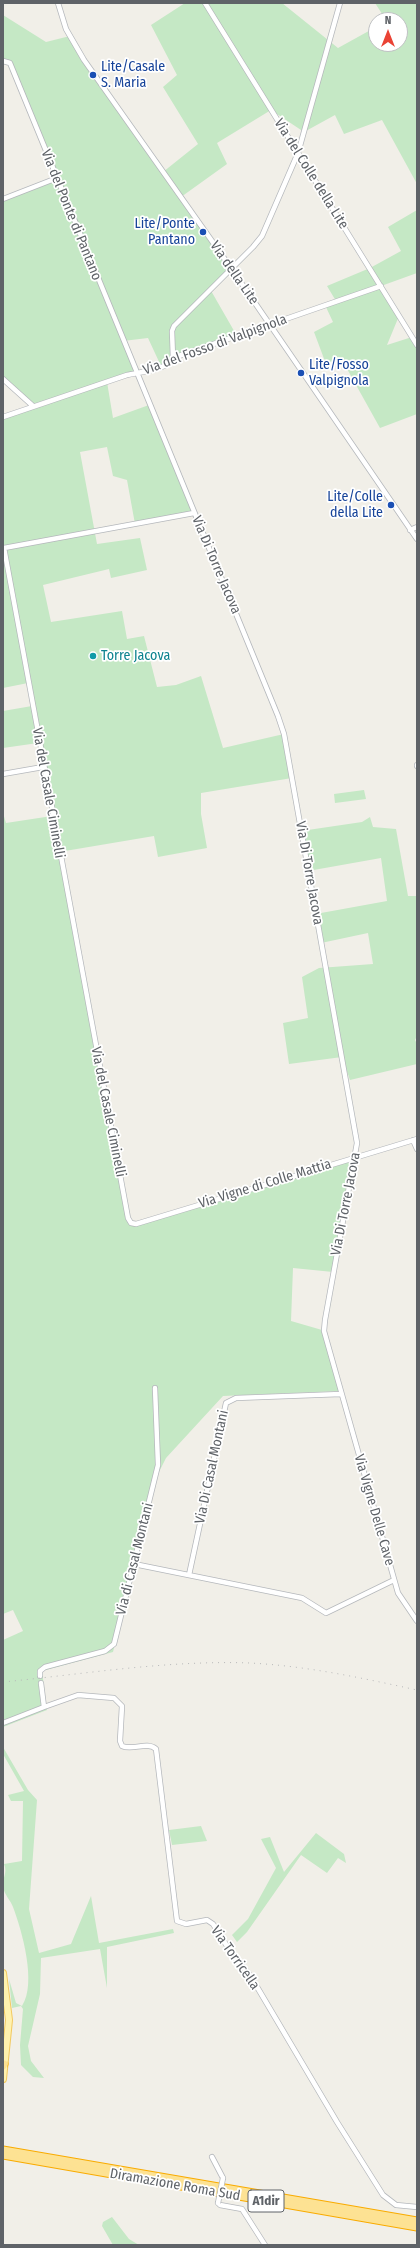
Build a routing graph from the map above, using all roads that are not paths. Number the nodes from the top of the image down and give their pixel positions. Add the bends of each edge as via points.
1 (58, 3) edge
2 (205, 3) edge
3 (340, 3) edge
4 (3, 61) edge
5 (298, 153) junction
6 (57, 178) junction
7 (3, 199) edge
8 (231, 268) junction
9 (381, 286) junction
10 (270, 325) junction
11 (417, 345) edge
12 (173, 358) junction
13 (136, 374) junction
14 (3, 379) edge
15 (33, 406) junction
16 (3, 417) edge
17 (194, 514) junction
18 (417, 527) edge
19 (410, 530) junction
20 (417, 539) edge
21 (43, 766) junction
22 (3, 774) edge
23 (415, 1139) edge
24 (417, 1149) edge
25 (356, 1157) junction
26 (136, 1224) joint
27 (155, 1388) dead end
28 (341, 1394) junction
29 (134, 1564) junction
30 (189, 1575) junction
31 (394, 1580) junction
32 (417, 1621) edge
33 (40, 1676) dead end
34 (41, 1683) dead end
35 (44, 1707) junction
36 (3, 1723) edge
37 (3, 1973) edge
38 (4, 2065) edge
39 (3, 2078) edge
40 (3, 2153) edge
41 (212, 2157) dead end
42 (417, 2207) edge
43 (417, 2222) edge
44 (417, 2227) edge
45 (265, 2245) edge

1 - 8 street, Via della Lite via 66,28 82,56
2 - 5 street, Via del Colle della Lite
3 - 5 street
4 - 6 street, Via del Ponte di Pantano via 10,63
5 - 8 street via 260,237
5 - 9 street, Via del Colle della Lite
6 - 7 street
6 - 13 street, Via del Ponte di Pantano
8 - 10 street, Via della Lite
8 - 12 street via 173,327
9 - 10 street, Via del Fosso di Valpignola
9 - 11 street, Via del Colle della Lite
10 - 12 street, Via del Fosso di Valpignola
10 - 19 street, Via della Lite
12 - 13 street, Via del Fosso di Valpignola via 169,364
13 - 15 street, Via del Fosso di Valpignola via 127,374
13 - 17 street, Via Di Torre Jacova
14 - 15 street
15 - 16 street, Via del Fosso di Valpignola
17 - 21 street, Via del Casale Ciminelli via 4,548
17 - 25 street, Via Di Torre Jacova via 284,734 356,1132
18 - 19 street
19 - 20 street, Via della Lite
21 - 22 street
21 - 26 street, Via del Casale Ciminelli via 128,1218 131,1223
23 - 24 street
23 - 25 street, Via Vigne di Colle Mattia
25 - 26 street, Via Vigne di Colle Mattia
25 - 28 street, Via Di Torre Jacova via 324,1323
27 - 29 street, Via di Casal Montani via 159,1460
28 - 30 street, Via Di Casal Montani via 236,1398 226,1403
28 - 31 street, Via Vigne Delle Cave
29 - 30 street
29 - 33 street, Via di Casal Montani via 112,1647 104,1652 47,1666 40,1671
30 - 31 street via 302,1598 323,1612 330,1612
31 - 32 street, Via Vigne Delle Cave via 399,1596
34 - 35 street
35 - 36 street
35 - 42 street, Via Torricella via 78,1695 114,1698 122,1706 122,1746 152,1746 156,1749 177,1921 186,1924 207,1920 213,1924 250,1976 383,2195 396,2205
37 - 38 main road via 9,2017
38 - 39 main road
40 - 43 highway, Diramazione Roma Sud / A1dir via 34,2155
40 - 44 highway, Diramazione Roma Sud / A1dir
41 - 45 street, bridge via 223,2178 218,2203 220,2206 242,2209

